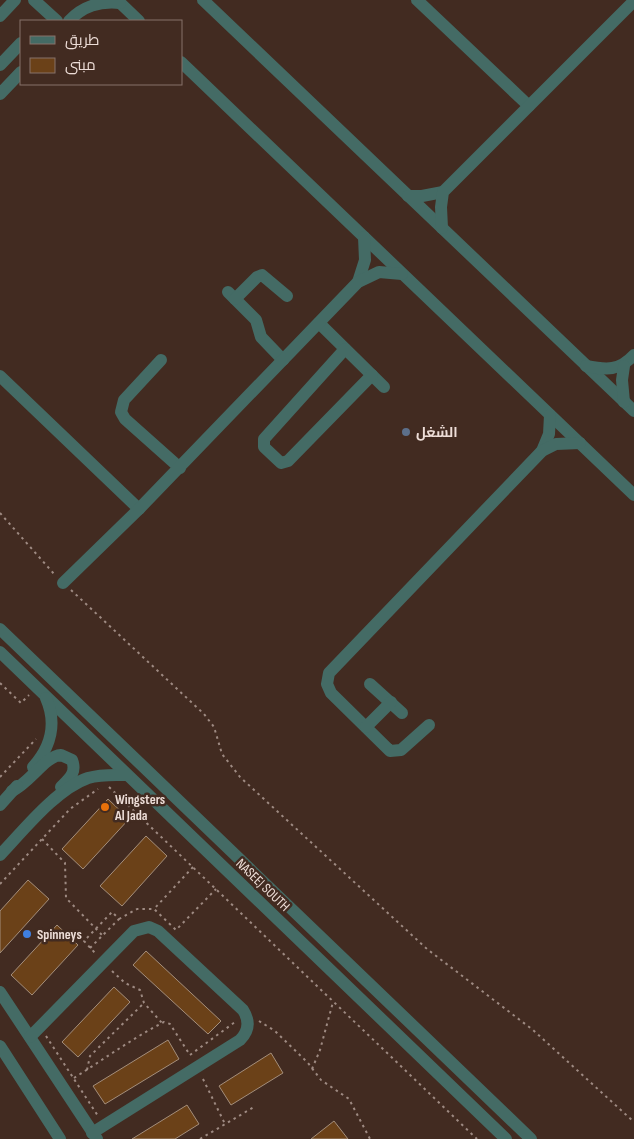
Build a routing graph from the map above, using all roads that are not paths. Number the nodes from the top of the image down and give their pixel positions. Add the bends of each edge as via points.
1 (15, 0) edge
2 (34, 0) edge
3 (82, 0) edge
4 (203, 0) edge
5 (417, 0) edge
6 (634, 1) edge
7 (119, 2) edge
8 (0, 16) edge
9 (73, 17) edge
10 (49, 19) edge
11 (138, 20) edge
12 (20, 43) edge
13 (182, 63) edge
14 (0, 65) edge
15 (20, 73) edge
16 (0, 94) edge
17 (529, 106) junction
18 (443, 192) junction
19 (408, 196) junction
20 (442, 228) junction
21 (364, 237) junction
22 (402, 274) junction
23 (358, 282) junction
24 (287, 296) dead end
25 (319, 323) junction
26 (345, 349) junction
27 (634, 355) edge
28 (161, 360) dead end
29 (283, 360) junction
30 (586, 366) junction
31 (624, 366) junction
32 (372, 375) junction
33 (0, 376) edge
34 (384, 387) dead end
35 (624, 402) junction
36 (634, 411) edge
37 (550, 415) junction
38 (580, 443) junction
39 (542, 452) junction
40 (180, 468) junction
41 (634, 495) edge
42 (139, 509) junction
43 (63, 583) road end
44 (0, 629) edge
45 (0, 652) edge
46 (370, 684) dead end
47 (41, 698) junction
48 (390, 702) junction
49 (402, 713) dead end
50 (428, 725) dead end
51 (366, 727) junction
52 (127, 775) junction
53 (12, 791) junction
54 (0, 805) edge
55 (48, 806) junction
56 (0, 855) edge
57 (0, 992) edge
58 (30, 1037) junction
59 (0, 1046) edge
60 (94, 1136) edge
61 (60, 1139) edge
62 (506, 1139) edge
63 (531, 1139) edge

1 - 8 street
2 - 10 street
3 - 9 street
4 - 19 street
5 - 17 street
6 - 17 street
7 - 9 street via 98,3
7 - 11 street
12 - 14 street
13 - 21 street
15 - 16 street
17 - 18 street
18 - 19 street
18 - 20 street
19 - 20 street
20 - 30 street
21 - 22 street
21 - 23 street via 365,260
22 - 23 street via 379,272
22 - 37 street
23 - 25 street
24 - 29 street via 262,275 231,296 256,320 261,337
25 - 26 street
25 - 29 street
26 - 32 street
26 - 32 street via 264,439 264,447 278,461 288,461
27 - 31 street
28 - 40 street via 124,400 121,412
29 - 40 street
30 - 31 street
30 - 35 street
31 - 35 street
32 - 34 street
33 - 42 street
35 - 36 street
37 - 38 street
37 - 39 street
38 - 39 street via 556,444
38 - 41 street
39 - 51 street via 329,673 327,680 331,693
40 - 42 street
42 - 43 street
44 - 63 street
45 - 47 street, NASEEJ SOUTH
46 - 48 street
47 - 52 street, NASEEJ SOUTH
47 - 53 street via 52,720 48,744 41,758
48 - 49 street
48 - 51 street
50 - 51 street via 402,750 394,752
52 - 55 street via 104,775 81,781
52 - 62 street, NASEEJ SOUTH
53 - 54 street
53 - 55 street via 26,783 53,757 65,755 72,760 73,772
55 - 56 street
57 - 58 street
58 - 60 street
58 - 60 street via 134,931 143,928 154,929 243,1010 248,1019 240,1040 104,1126
59 - 61 street

